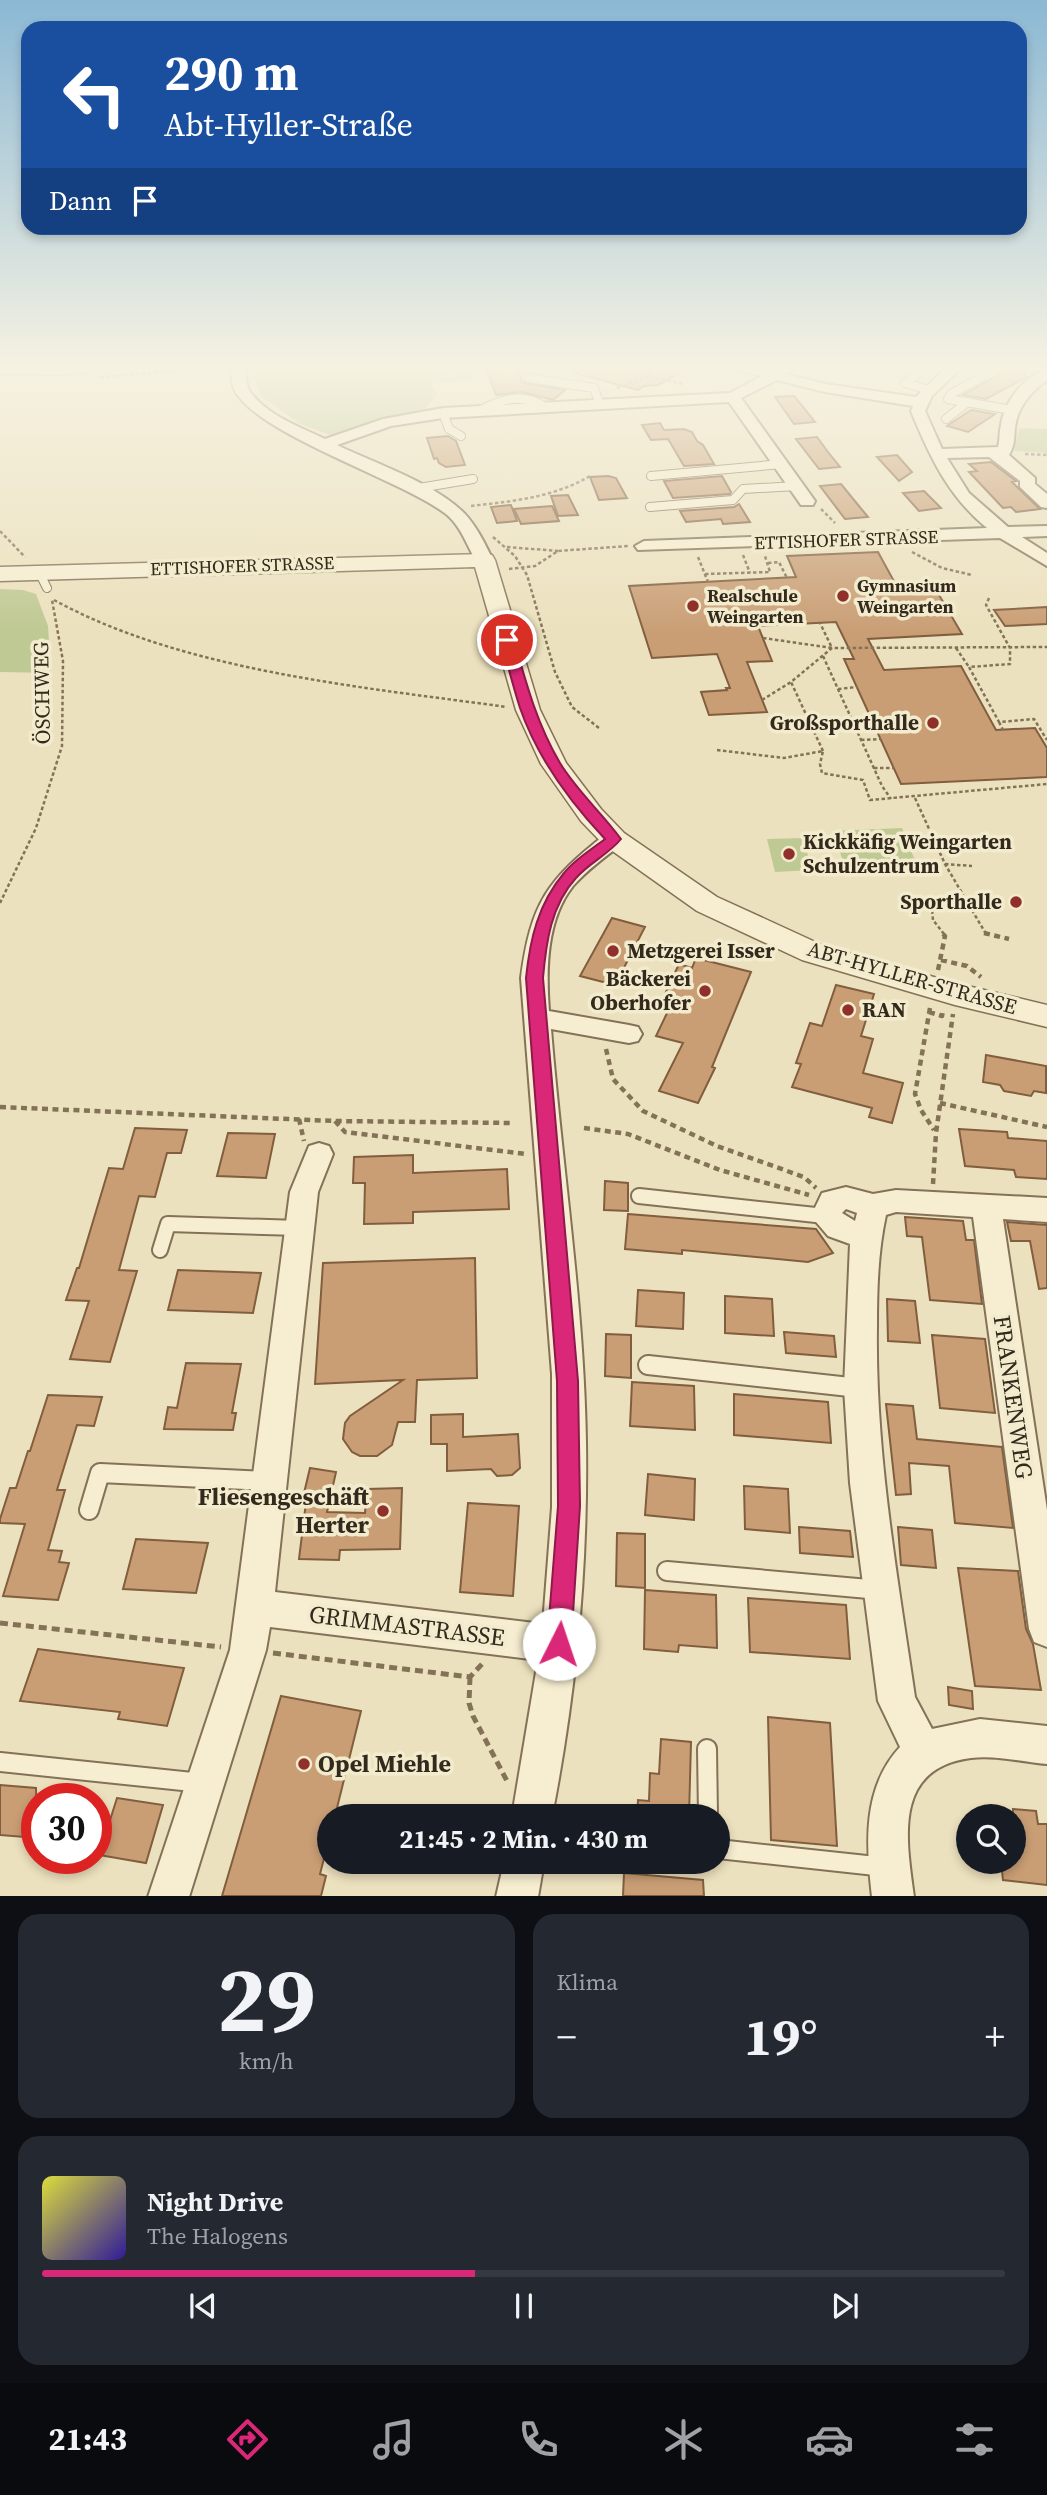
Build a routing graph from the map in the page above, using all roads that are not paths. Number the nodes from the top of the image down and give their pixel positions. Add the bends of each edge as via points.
1 (354, 456) edge
2 (777, 456) edge
3 (939, 456) edge
4 (1001, 456) edge
5 (782, 464) junction
6 (651, 476) dead end
7 (473, 479) dead end
8 (797, 486) junction
9 (419, 488) junction
10 (807, 500) road end
11 (1047, 503) edge
12 (650, 507) dead end
13 (1047, 531) edge
14 (1005, 533) junction
15 (645, 546) road end
16 (489, 548) junction
17 (1047, 561) edge
18 (0, 574) edge
19 (614, 839) junction
20 (1047, 1016) edge
21 (537, 1018) junction
22 (629, 1034) dead end
23 (319, 1154) dead end
24 (639, 1196) dead end
25 (827, 1205) joint
26 (986, 1206) junction
27 (1047, 1210) edge
28 (869, 1219) junction
29 (300, 1228) junction
30 (160, 1250) dead end
31 (648, 1365) dead end
32 (860, 1388) junction
33 (270, 1481) junction
34 (89, 1510) dead end
35 (667, 1571) dead end
36 (880, 1590) junction
37 (255, 1607) junction
38 (1047, 1629) edge
39 (559, 1644) junction
40 (1047, 1745) edge
41 (707, 1749) dead end
42 (923, 1752) junction
43 (0, 1762) edge
44 (206, 1784) junction
45 (522, 1804) edge
46 (708, 1804) edge
47 (730, 1851) edge
48 (522, 1874) edge
49 (891, 1882) edge
50 (168, 1896) edge
51 (517, 1896) edge

1 - 9 street
2 - 5 street
3 - 14 street via 953,484
4 - 11 street
5 - 6 lane
5 - 8 street
7 - 9 lane
8 - 10 street
8 - 12 lane via 743,489 733,500
9 - 16 street via 453,511 475,540
13 - 14 street, ETTISHOFER STRASSE
14 - 15 street, ETTISHOFER STRASSE
14 - 17 street
16 - 18 street, ETTISHOFER STRASSE via 44,581
16 - 19 street, ABT-HYLLER-STRASSE via 527,710 554,764
19 - 20 street, ABT-HYLLER-STRASSE via 707,904 814,953 944,1003
19 - 21 street via 570,875 549,908 537,947
21 - 22 street
21 - 39 street via 568,1395 569,1506
23 - 29 street via 304,1192
24 - 25 lane
25 - 28 street via 836,1228 851,1234
26 - 27 street
26 - 28 street via 896,1200
26 - 38 street, FRANKENWEG
28 - 32 street
29 - 30 lane via 167,1224
29 - 33 street
31 - 32 lane
32 - 36 street
33 - 34 lane via 100,1473
33 - 37 street
35 - 36 lane
36 - 42 street via 897,1700
37 - 39 street, GRIMMASTRASSE
37 - 44 street via 248,1650
39 - 45 street via 546,1742
40 - 42 street via 972,1739
41 - 46 lane
42 - 49 street via 896,1783 886,1818
43 - 44 lane
44 - 50 street
47 - 49 lane
48 - 51 street

